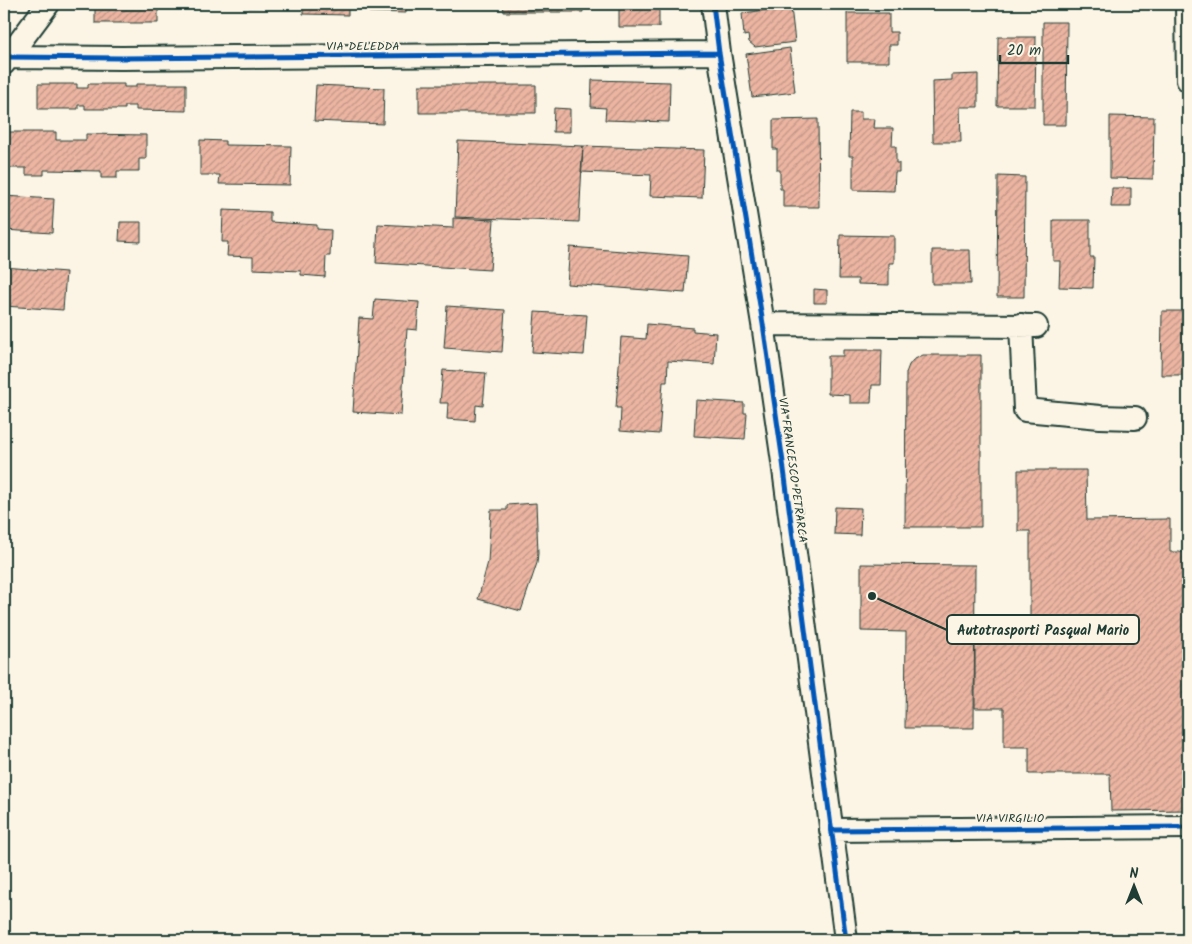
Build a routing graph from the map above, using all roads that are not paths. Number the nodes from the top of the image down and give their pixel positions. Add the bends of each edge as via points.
1 (48, 4) edge
2 (713, 4) edge
3 (1187, 4) edge
4 (719, 53) junction
5 (6, 60) edge
6 (1188, 80) edge
7 (763, 324) junction
8 (1134, 418) dead end
9 (1188, 827) edge
10 (831, 830) junction
11 (846, 940) edge

1 - 5 street
2 - 4 street, VIA FRANCESCO PETRARCA
3 - 6 street
4 - 5 street, VIA DELEDDA
4 - 7 street, VIA FRANCESCO PETRARCA
7 - 8 street via 1028,326 1025,410
7 - 10 street, VIA FRANCESCO PETRARCA
9 - 10 street, VIA VIRGILIO
10 - 11 street, VIA FRANCESCO PETRARCA

